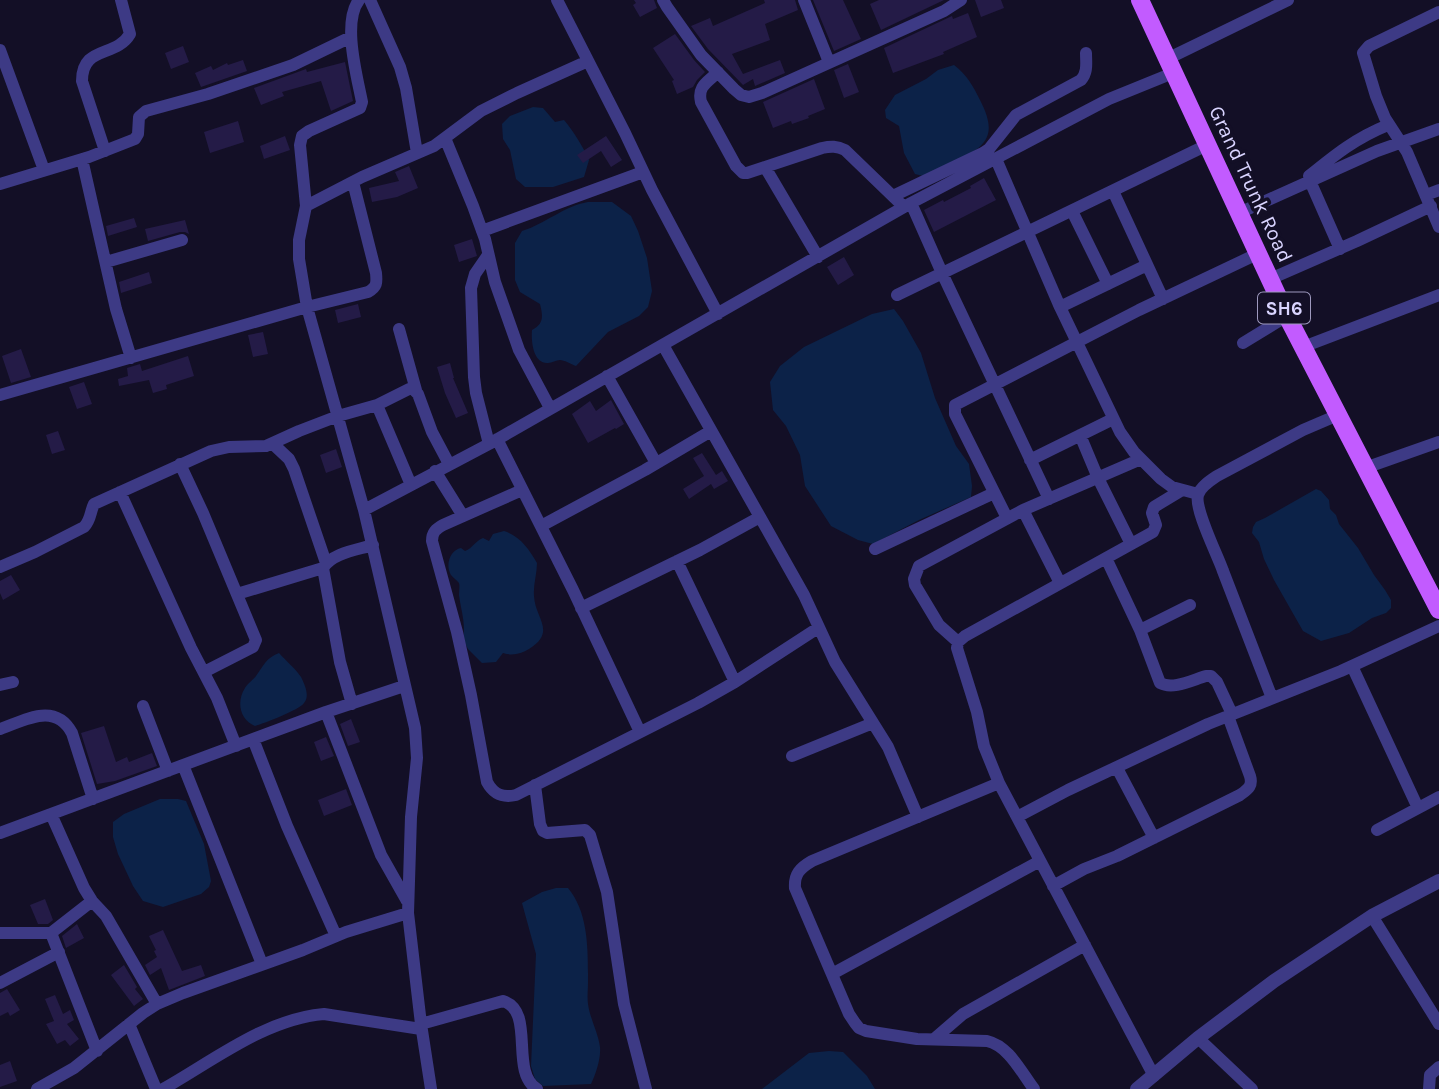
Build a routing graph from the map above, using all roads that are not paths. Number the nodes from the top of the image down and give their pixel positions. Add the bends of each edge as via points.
1 (121, 0) edge
2 (359, 0) edge
3 (370, 0) edge
4 (557, 0) edge
5 (663, 0) edge
6 (804, 0) edge
7 (961, 0) edge
8 (1140, 0) edge
9 (1288, 0) edge
10 (1439, 12) edge
11 (351, 37) junction
12 (0, 50) edge
13 (1086, 53) dead end
14 (588, 61) junction
15 (829, 62) junction
16 (1170, 66) junction
17 (718, 72) junction
18 (1388, 125) junction
19 (1439, 129) edge
20 (445, 138) junction
21 (1402, 142) junction
22 (1207, 145) junction
23 (105, 151) junction
24 (417, 153) junction
25 (82, 159) junction
26 (996, 159) junction
27 (765, 167) junction
28 (44, 170) junction
29 (643, 172) junction
30 (1310, 181) junction
31 (353, 182) junction
32 (0, 184) edge
33 (1296, 187) junction
34 (1439, 190) edge
35 (1113, 191) junction
36 (1428, 201) junction
37 (901, 202) junction
38 (306, 206) junction
39 (1072, 211) junction
40 (1238, 213) junction
41 (1439, 227) edge
42 (482, 231) junction
43 (1027, 233) junction
44 (182, 240) dead end
45 (1340, 248) junction
46 (1257, 254) junction
47 (488, 255) junction
48 (818, 257) junction
49 (106, 262) junction
50 (1147, 265) junction
51 (942, 273) junction
52 (1270, 279) junction
53 (1108, 284) junction
54 (897, 295) dead end
55 (1439, 295) edge
56 (1163, 299) junction
57 (307, 307) junction
58 (1060, 307) junction
59 (718, 314) junction
60 (1287, 316) junction
61 (399, 329) dead end
62 (1077, 341) junction
63 (1242, 343) dead end
64 (663, 345) junction
65 (1303, 348) junction
66 (131, 358) junction
67 (607, 376) junction
68 (994, 384) junction
69 (416, 390) junction
70 (0, 395) edge
71 (377, 405) junction
72 (550, 408) junction
73 (1338, 415) junction
74 (338, 416) junction
75 (1113, 419) junction
76 (711, 431) junction
77 (1080, 435) junction
78 (493, 441) junction
79 (1439, 442) edge
80 (273, 444) junction
81 (1141, 459) junction
82 (1030, 460) junction
83 (656, 463) junction
84 (180, 464) junction
85 (449, 464) junction
86 (1365, 468) junction
87 (435, 471) junction
88 (1098, 478) junction
89 (411, 485) junction
90 (1182, 490) junction
91 (522, 491) junction
92 (120, 492) junction
93 (994, 493) junction
94 (1198, 494) junction
95 (1049, 499) junction
96 (364, 510) junction
97 (1023, 510) junction
98 (463, 516) junction
99 (760, 517) junction
100 (1007, 518) junction
101 (541, 526) junction
102 (1131, 544) junction
103 (373, 545) junction
104 (875, 550) dead end
105 (1105, 558) junction
106 (2, 561) edge
107 (677, 561) junction
108 (324, 566) junction
109 (1060, 583) junction
110 (237, 594) junction
111 (1436, 598) edge
112 (1190, 605) dead end
113 (581, 608) junction
114 (1439, 626) edge
115 (818, 628) junction
116 (1140, 630) junction
117 (958, 642) junction
118 (1352, 666) junction
119 (204, 672) junction
120 (735, 682) junction
121 (404, 686) junction
122 (1272, 698) junction
123 (352, 704) junction
124 (143, 706) dead end
125 (326, 712) junction
126 (1230, 715) junction
127 (873, 723) junction
128 (0, 729) edge
129 (640, 732) junction
130 (253, 739) junction
131 (236, 746) junction
132 (792, 756) dead end
133 (183, 765) junction
134 (1117, 768) junction
135 (168, 771) junction
136 (999, 783) junction
137 (535, 785) junction
138 (1439, 797) edge
139 (93, 799) junction
140 (1418, 808) junction
141 (51, 814) junction
142 (918, 817) junction
143 (1017, 817) junction
144 (1377, 830) dead end
145 (0, 833) edge
146 (1154, 838) junction
147 (1040, 860) junction
148 (1438, 885) edge
149 (1053, 886) junction
150 (92, 901) junction
151 (408, 908) junction
152 (1372, 916) junction
153 (0, 933) edge
154 (51, 933) junction
155 (336, 936) junction
156 (1085, 945) junction
157 (59, 952) junction
158 (262, 964) junction
159 (832, 974) junction
160 (0, 983) edge
161 (157, 1004) junction
162 (129, 1024) junction
163 (1439, 1024) edge
164 (421, 1027) junction
165 (1198, 1038) junction
166 (934, 1039) junction
167 (97, 1051) junction
168 (1439, 1067) edge
169 (1154, 1076) junction
170 (46, 1087) edge
171 (156, 1089) edge
172 (163, 1089) edge
173 (431, 1089) edge
174 (537, 1089) edge
175 (646, 1089) edge
176 (1034, 1089) edge
177 (1137, 1089) edge
178 (1252, 1089) edge
179 (1429, 1089) edge

1 - 23 street via 130,34 126,41 90,59 82,72
2 - 11 street via 353,10
3 - 24 street via 400,67
4 - 14 street
5 - 17 street
6 - 15 street
7 - 15 street
8 - 16 main road, Grand Trunk Road / SH6
9 - 16 street
10 - 18 street via 1363,53
11 - 23 street via 272,73 146,111 139,117 135,139
11 - 38 street via 362,102 360,108 302,136
12 - 28 street
13 - 37 street via 1081,80 1016,115 989,149
14 - 20 street via 481,111
14 - 29 street
15 - 17 street via 749,97
16 - 22 main road, Grand Trunk Road / SH6
16 - 26 street
17 - 27 street via 699,91 701,102 739,171
18 - 21 street
18 - 33 street via 1352,142
19 - 21 street
20 - 24 street
20 - 42 street
21 - 30 street
21 - 36 street
22 - 35 street
22 - 40 main road, Grand Trunk Road / SH6
23 - 25 street
24 - 31 street
25 - 28 street
25 - 49 street
26 - 37 street
26 - 43 street
27 - 37 street via 839,147
27 - 48 street
28 - 32 street
29 - 42 street
29 - 59 street
30 - 33 street
30 - 45 street
31 - 38 street
31 - 57 street via 377,284 368,292
33 - 40 street
34 - 36 street
35 - 39 street
35 - 50 street
36 - 41 street
36 - 45 street
37 - 48 street
37 - 51 street
38 - 57 street via 299,259
39 - 43 street
39 - 53 street
40 - 46 main road, Grand Trunk Road / SH6
42 - 47 street
43 - 51 street
43 - 58 street
44 - 49 street
45 - 52 street
46 - 52 main road, Grand Trunk Road / SH6
46 - 56 street
47 - 72 street via 519,350
47 - 78 street via 471,288 476,393
48 - 59 street
49 - 66 street
50 - 53 street
50 - 56 street
51 - 54 street
51 - 68 street
52 - 60 main road, Grand Trunk Road / SH6
53 - 58 street
55 - 65 street
56 - 62 street
57 - 66 street
57 - 74 street
58 - 62 street
59 - 64 street
60 - 63 street
60 - 65 main road, Grand Trunk Road / SH6
61 - 69 street
62 - 68 street
62 - 75 street
64 - 67 street
64 - 76 street
65 - 73 main road, Grand Trunk Road / SH6
66 - 70 street
67 - 72 street
67 - 83 street
68 - 82 street
68 - 93 street via 954,408
69 - 71 street
69 - 85 street
71 - 74 street
71 - 89 street
72 - 78 street
73 - 86 main road, Grand Trunk Road / SH6
73 - 94 street via 1217,475
74 - 80 street
74 - 96 street
75 - 77 street
75 - 81 street
76 - 83 street
76 - 99 street
77 - 82 street
77 - 88 street
78 - 85 street
78 - 91 street
79 - 86 street
80 - 84 street via 220,448
80 - 108 street via 294,469
81 - 88 street
81 - 90 street via 1161,479
82 - 95 street
83 - 101 street
84 - 92 street
84 - 110 street
85 - 87 street
86 - 111 main road, Grand Trunk Road / SH6
87 - 89 street
87 - 98 street
88 - 95 street
88 - 102 street
89 - 96 street
90 - 94 street
90 - 102 street via 1154,507 1156,529
91 - 98 street
91 - 101 street
92 - 106 street via 94,504 84,527 35,552
92 - 119 street
93 - 100 street
93 - 104 street
94 - 122 street via 1207,533
95 - 97 street
96 - 103 street
97 - 100 street
97 - 109 street
98 - 137 street via 436,529 432,541 457,632 487,782 495,793 508,797
99 - 107 street
99 - 115 street
100 - 117 street via 916,571 915,585 933,616
101 - 113 street
102 - 105 street
103 - 108 street
103 - 121 street
105 - 109 street
105 - 116 street
107 - 113 street
107 - 120 street
108 - 110 street
108 - 123 street
109 - 117 street
110 - 119 street via 256,643
112 - 116 street
113 - 129 street
114 - 118 street
115 - 120 street
115 - 127 street
116 - 126 street via 1160,683 1170,686 1211,676
117 - 136 street via 984,746
118 - 122 street
118 - 140 street
119 - 131 street
120 - 129 street
121 - 123 street
121 - 151 street via 415,728 416,758
122 - 126 street
123 - 125 street
124 - 135 street
125 - 130 street
125 - 151 street via 381,855
126 - 134 street
126 - 146 street via 1250,786
127 - 132 street
127 - 142 street
128 - 139 street via 42,716 61,719 72,733
129 - 137 street
130 - 131 street
130 - 155 street
131 - 133 street
133 - 135 street
133 - 158 street
134 - 143 street
134 - 146 street
135 - 139 street
136 - 142 street
136 - 143 street
137 - 175 street via 543,831 585,830 590,835 607,892 624,1004
138 - 140 street
139 - 141 street
140 - 144 street
141 - 145 street
141 - 150 street
142 - 159 street via 799,869 796,888
143 - 147 street
146 - 149 street
147 - 149 street
147 - 159 street
148 - 152 street
149 - 156 street
150 - 154 street
150 - 161 street via 106,916
151 - 155 street
151 - 164 street
152 - 163 street
152 - 165 street
153 - 154 street
154 - 157 street
155 - 158 street
156 - 166 street via 964,1014
156 - 169 street
157 - 160 street
157 - 167 street
158 - 161 street
159 - 166 street via 859,1028
161 - 162 street
162 - 167 street
162 - 171 street
164 - 172 street via 309,1016 254,1036
164 - 173 street
164 - 174 street via 503,1001 511,1004 520,1020 528,1081
165 - 169 street
165 - 178 street
166 - 176 street via 995,1042
167 - 170 street
168 - 179 street via 1430,1075
169 - 177 street

